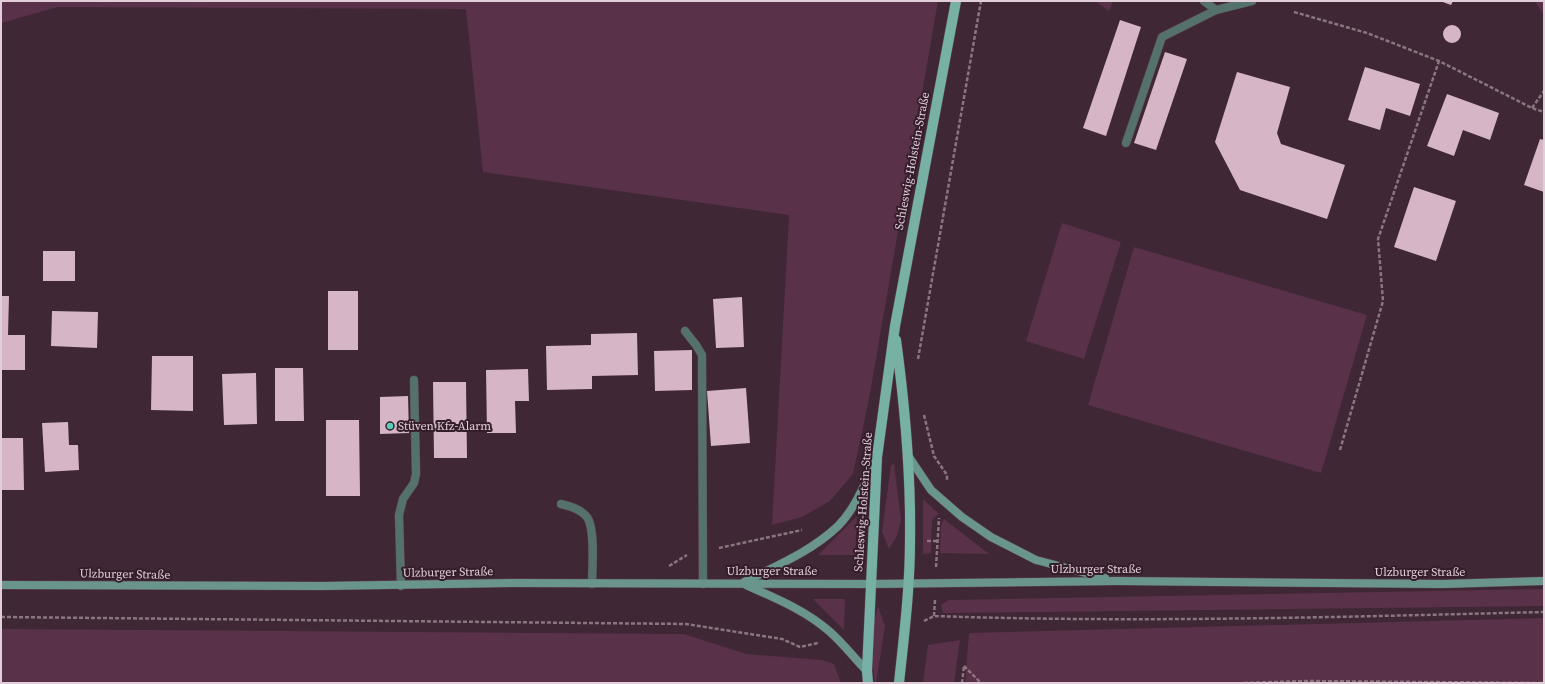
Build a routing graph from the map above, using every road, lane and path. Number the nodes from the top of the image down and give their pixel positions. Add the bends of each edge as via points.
1 (956, 1) edge
2 (981, 1) edge
3 (1204, 1) edge
4 (1252, 1) edge
5 (1216, 10) junction
6 (1294, 12) dead end
7 (1439, 61) junction
8 (1544, 91) edge
9 (1532, 108) junction
10 (1544, 112) edge
11 (1126, 143) dead end
12 (894, 326) junction
13 (685, 332) dead end
14 (917, 360) dead end
15 (414, 380) dead end
16 (924, 413) dead end
17 (1340, 450) dead end
18 (877, 457) junction
19 (909, 457) junction
20 (944, 503) junction
21 (561, 504) dead end
22 (1118, 581) junction
23 (908, 582) junction
24 (936, 582) junction
25 (1544, 582) edge
26 (742, 583) junction
27 (592, 584) junction
28 (703, 584) junction
29 (871, 584) junction
30 (1, 585) edge
31 (401, 586) junction
32 (1544, 612) edge
33 (934, 616) junction
34 (1, 617) edge
35 (906, 623) junction
36 (829, 631) junction
37 (867, 671) junction
38 (868, 683) edge
39 (899, 683) edge
40 (962, 683) edge
41 (981, 683) edge
42 (1244, 683) edge
43 (1544, 683) edge

1 - 12 main road, Schleswig-Holstein-Straße
2 - 14 path
3 - 5 lane
4 - 5 lane
5 - 11 lane via 1162,37
6 - 7 path via 1367,33
7 - 9 path
7 - 17 path via 1378,239 1382,301
8 - 9 path
9 - 10 path
12 - 18 main road, Schleswig-Holstein-Straße
12 - 19 main road, Schleswig-Holstein-Straße via 905,404
13 - 28 lane via 702,355
15 - 31 lane via 416,474 414,483 403,499 399,515
16 - 20 path via 934,456 947,475
18 - 26 main road via 858,498 838,526 801,553
18 - 29 main road, Schleswig-Holstein-Straße
19 - 20 main road via 931,490
19 - 23 main road, Schleswig-Holstein-Straße
20 - 22 main road via 992,537 1036,560
20 - 24 path via 938,521
21 - 27 lane via 576,508 587,516 592,526
22 - 24 main road, Ulzburger Straße
22 - 25 main road, Ulzburger Straße via 1443,584
23 - 24 main road, Ulzburger Straße
23 - 29 main road, Ulzburger Straße
23 - 35 main road, Schleswig-Holstein-Straße
24 - 33 path
26 - 28 main road, Ulzburger Straße
26 - 29 main road, Ulzburger Straße
26 - 36 main road via 790,604
27 - 28 main road, Ulzburger Straße
27 - 31 main road, Ulzburger Straße
29 - 37 main road, Schleswig-Holstein-Straße
30 - 31 main road, Ulzburger Straße
32 - 33 path via 1054,620
33 - 35 path via 919,624
34 - 36 path via 686,624 782,639 800,647 820,643
35 - 39 main road, Schleswig-Holstein-Straße
36 - 37 main road
37 - 38 main road, Schleswig-Holstein-Straße
40 - 41 path via 964,666
42 - 43 path

